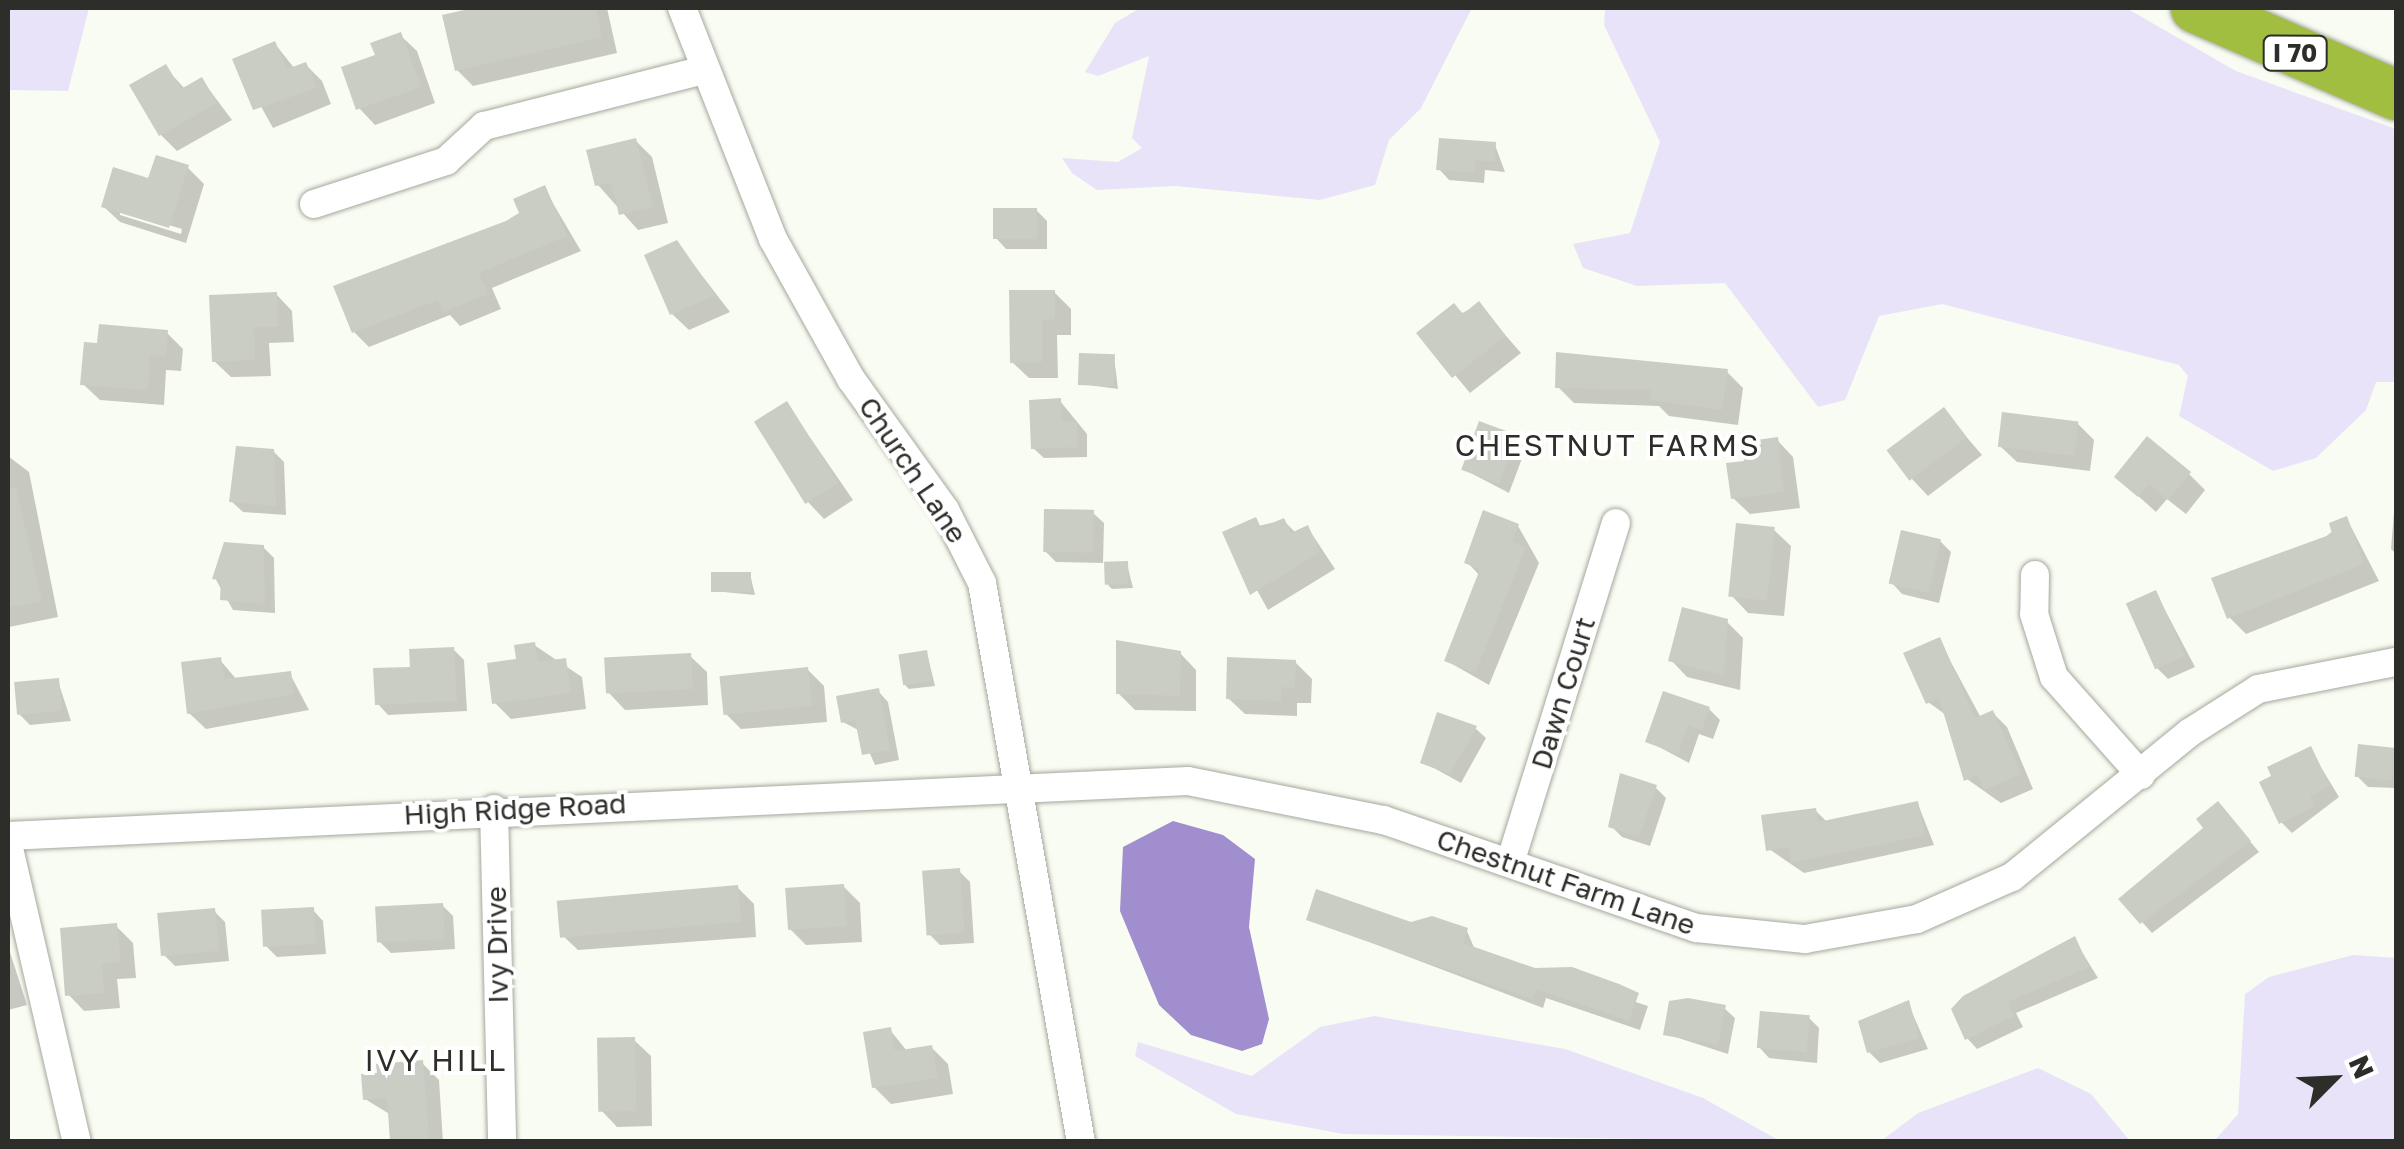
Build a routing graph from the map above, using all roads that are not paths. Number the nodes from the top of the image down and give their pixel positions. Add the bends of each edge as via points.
1 (682, 8) edge
2 (2196, 8) edge
3 (704, 70) junction
4 (2396, 95) edge
5 (314, 204) dead end
6 (1616, 523) dead end
7 (2035, 575) dead end
8 (2396, 662) edge
9 (2140, 775) junction
10 (1024, 786) junction
11 (494, 809) junction
12 (8, 836) edge
13 (8, 844) edge
14 (1510, 863) junction
15 (77, 1142) edge
16 (502, 1142) edge
17 (1081, 1142) edge

1 - 3 street, Church Lane
2 - 4 highway, I 70
3 - 5 street via 484,126 446,161
3 - 10 street, Church Lane via 817,324 964,540 996,640
6 - 14 street, Dawn Court
7 - 9 street via 2034,614 2054,677
8 - 9 street, Chestnut Farm Lane via 2258,689
9 - 14 street, Chestnut Farm Lane via 2012,876 1865,932 1805,939 1696,928
10 - 11 street, High Ridge Road
10 - 14 street, Chestnut Farm Lane via 1171,781 1255,789
10 - 17 street, Church Lane
11 - 12 street, High Ridge Road
11 - 16 street, Ivy Drive
13 - 15 street

